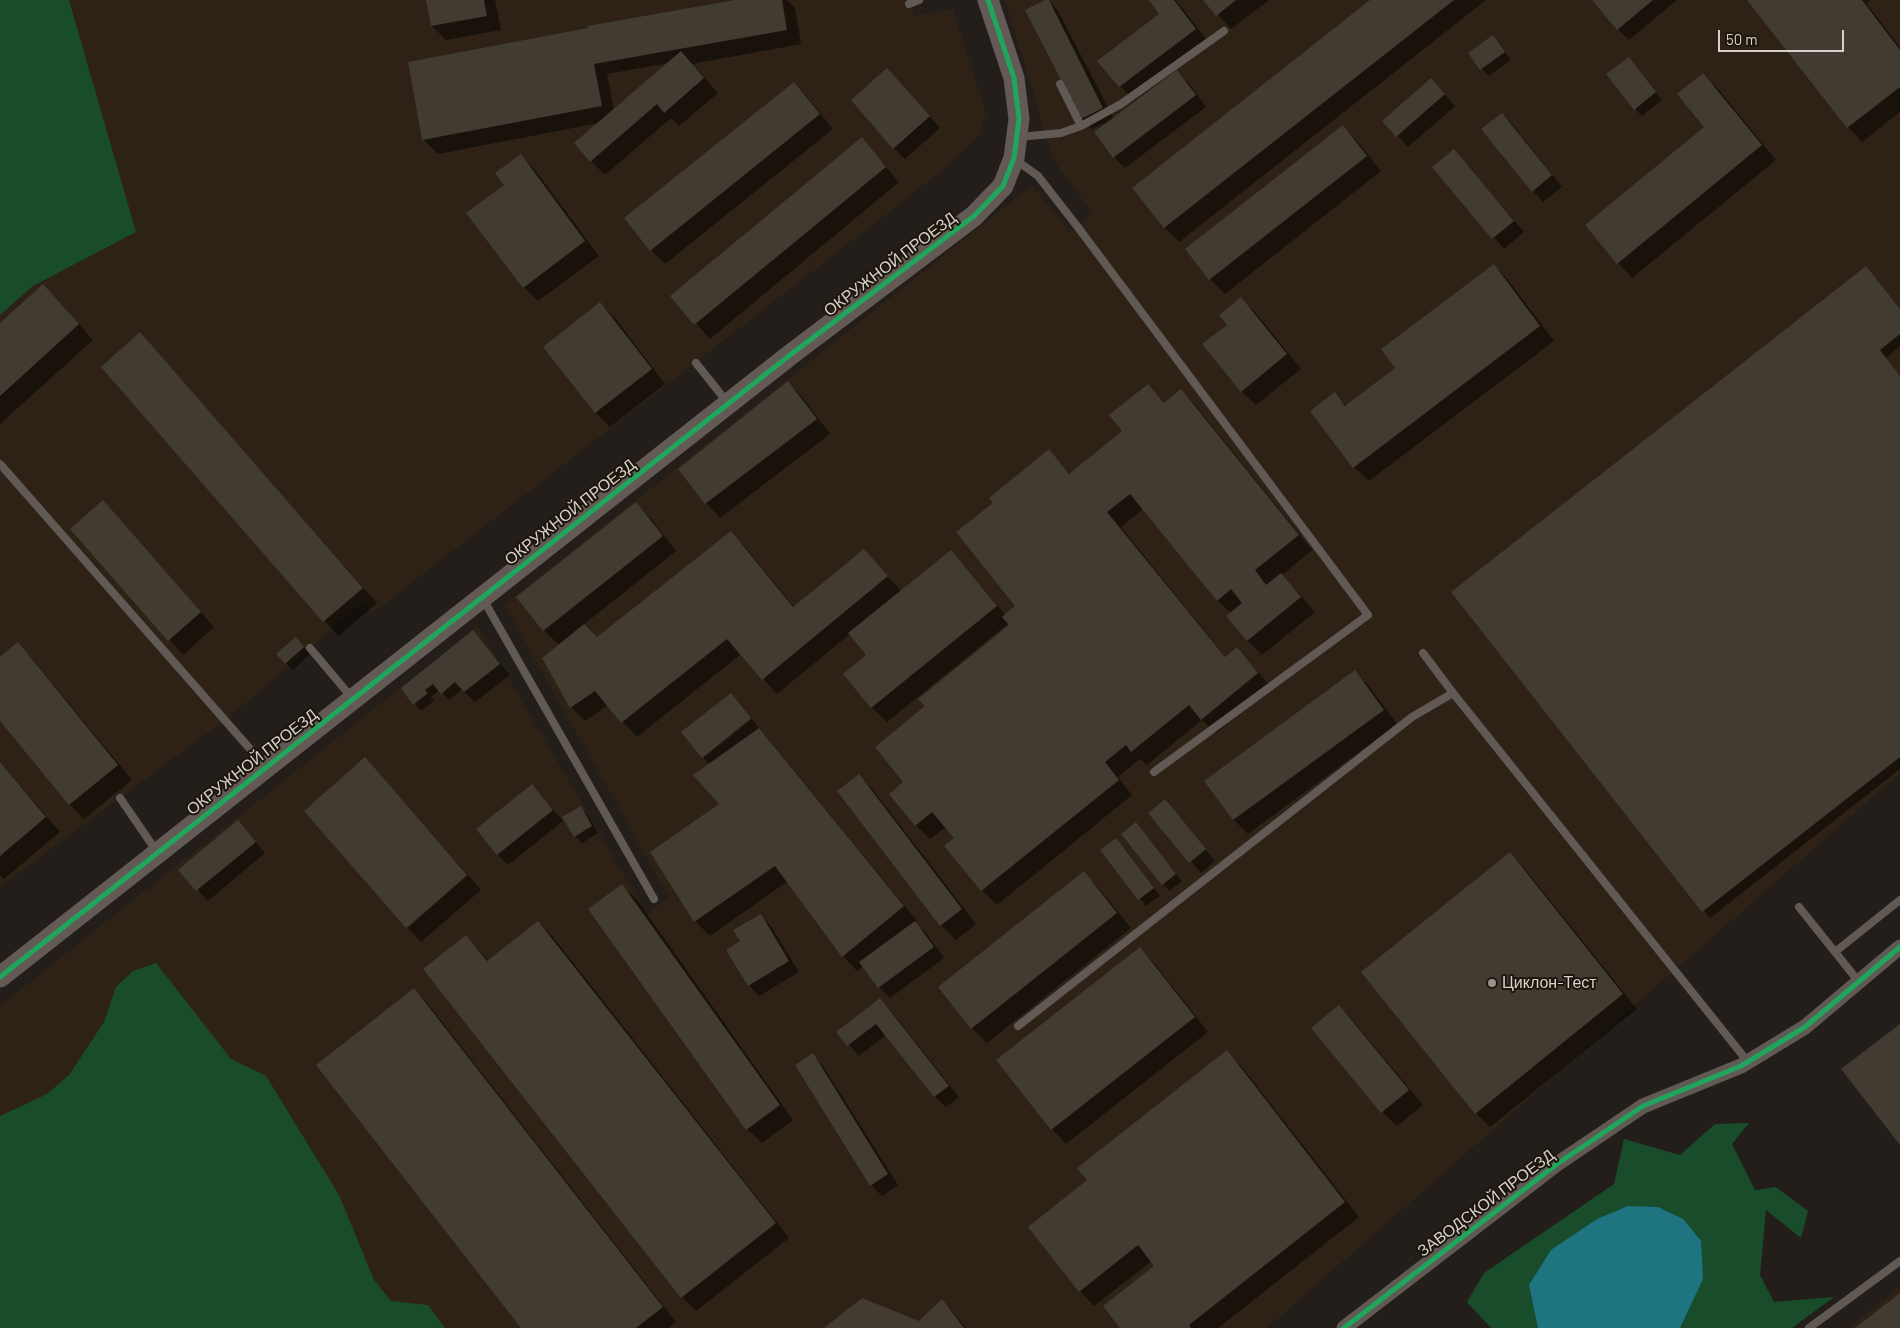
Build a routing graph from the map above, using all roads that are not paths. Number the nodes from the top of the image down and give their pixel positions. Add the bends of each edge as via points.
1 (919, 0) edge
2 (988, 0) edge
3 (909, 4) dead end
4 (1224, 31) dead end
5 (1060, 84) dead end
6 (1081, 126) junction
7 (1016, 148) junction
8 (696, 362) dead end
9 (728, 403) junction
10 (0, 464) edge
11 (482, 597) junction
12 (310, 648) dead end
13 (1423, 654) dead end
14 (1453, 693) junction
15 (352, 699) junction
16 (266, 767) junction
17 (1154, 772) dead end
18 (120, 798) dead end
19 (158, 852) junction
20 (654, 898) dead end
21 (1900, 900) edge
22 (1799, 907) dead end
23 (1900, 947) edge
24 (1835, 952) junction
25 (0, 977) edge
26 (1859, 982) junction
27 (1018, 1026) dead end
28 (1748, 1062) junction
29 (1900, 1261) edge
30 (1344, 1328) edge
31 (1809, 1328) edge

1 - 3 lane
2 - 7 street, ОКРУЖНОЙ ПРОЕЗД via 1014,78 1019,119
4 - 6 lane via 1121,104
5 - 6 lane
6 - 7 lane
7 - 9 street, ОКРУЖНОЙ ПРОЕЗД via 1003,186 974,216
7 - 17 lane via 1368,615
8 - 9 lane
9 - 11 street, ОКРУЖНОЙ ПРОЕЗД
10 - 16 lane
11 - 15 street, ОКРУЖНОЙ ПРОЕЗД
11 - 20 lane
12 - 15 lane
13 - 14 lane
14 - 27 lane via 1412,717
14 - 28 lane
15 - 16 street, ОКРУЖНОЙ ПРОЕЗД
16 - 19 street, ОКРУЖНОЙ ПРОЕЗД
18 - 19 lane
19 - 25 street, ОКРУЖНОЙ ПРОЕЗД
21 - 24 lane
22 - 24 lane
23 - 26 street, ЗАВОДСКОЙ ПРОЕЗД
24 - 26 lane
26 - 28 street, ЗАВОДСКОЙ ПРОЕЗД via 1805,1027
28 - 30 street, ЗАВОДСКОЙ ПРОЕЗД via 1643,1106 1557,1164
29 - 31 lane

